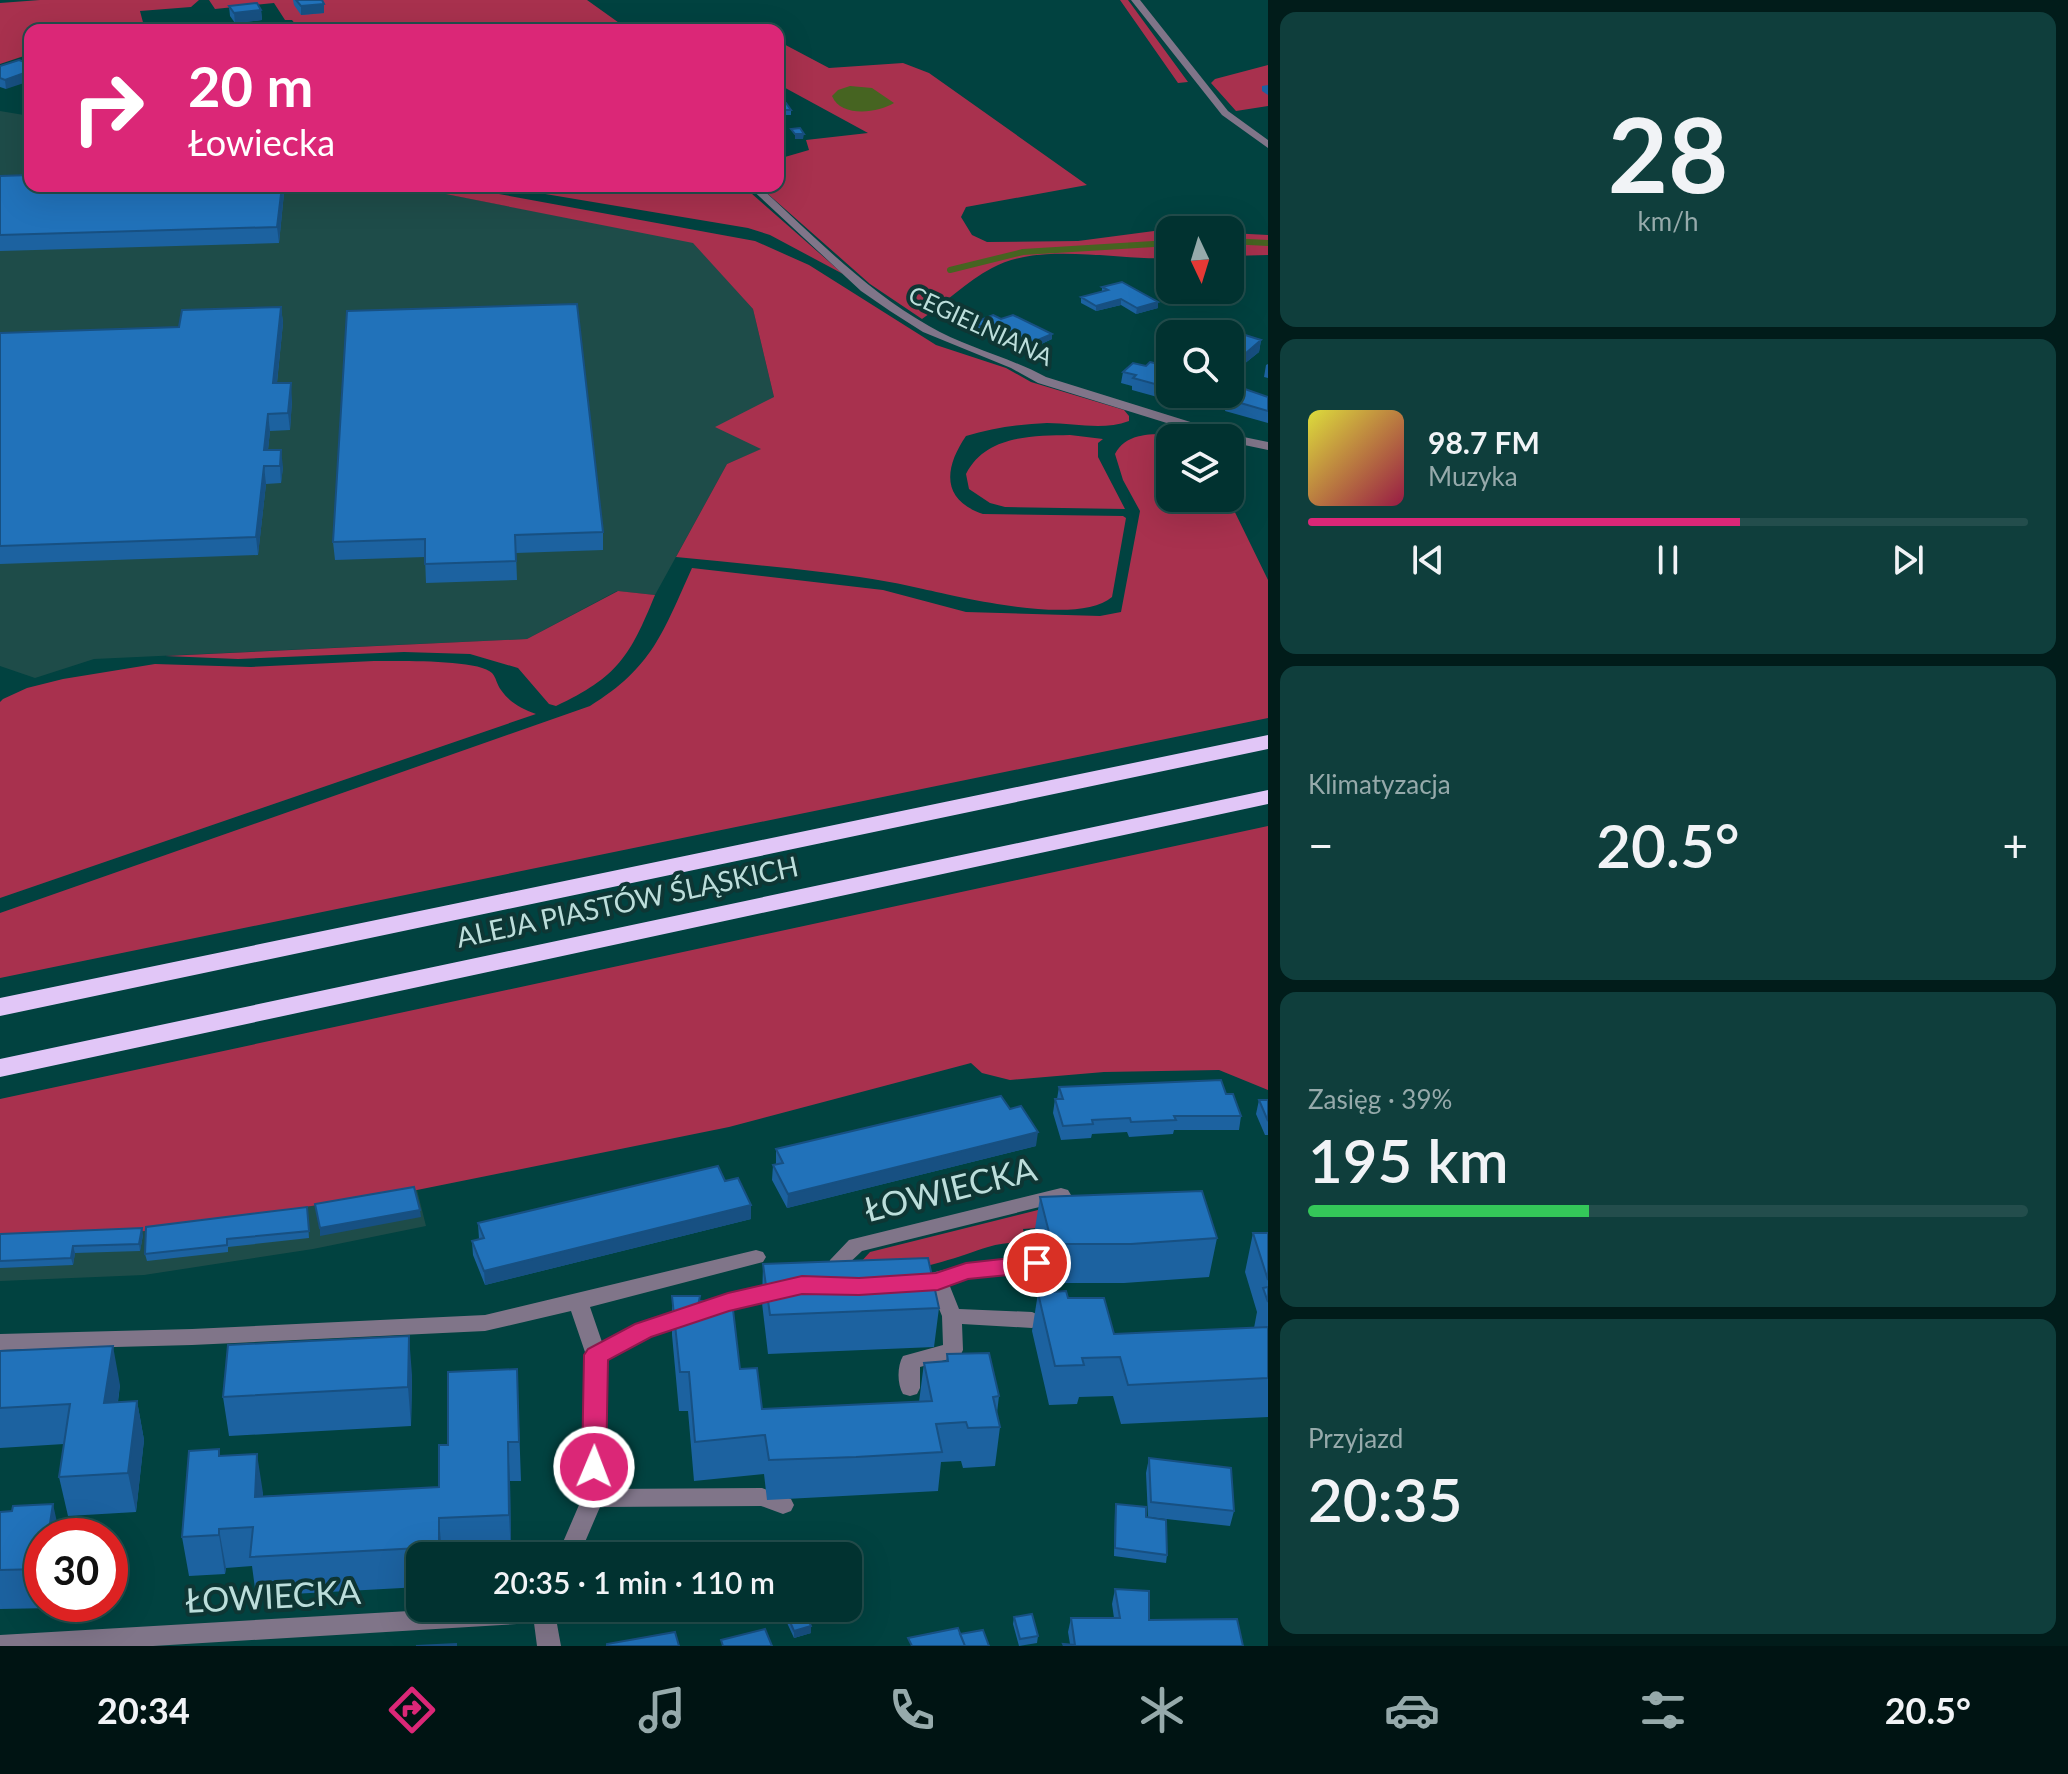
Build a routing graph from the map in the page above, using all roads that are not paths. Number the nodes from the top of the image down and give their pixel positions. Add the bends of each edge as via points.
1 (1135, 0) edge
2 (1268, 145) edge
3 (760, 192) edge
4 (1184, 424) edge
5 (1244, 441) edge
6 (1268, 446) edge
7 (1268, 742) edge
8 (1268, 797) edge
9 (0, 1007) edge
10 (0, 1068) edge
11 (1061, 1195) edge
12 (756, 1257) dead end
13 (1037, 1263) dead end
14 (938, 1282) junction
15 (898, 1284) edge
16 (818, 1285) junction
17 (859, 1286) edge
18 (578, 1302) junction
19 (952, 1316) junction
20 (1032, 1320) dead end
21 (0, 1342) edge
22 (596, 1355) junction
23 (910, 1388) dead end
24 (593, 1498) junction
25 (783, 1505) dead end
26 (574, 1542) edge
27 (406, 1620) edge
28 (546, 1622) edge
29 (0, 1645) edge
30 (549, 1646) edge

1 - 2 street via 1225,113
3 - 4 street, CEGIELNIANA via 865,289 927,330 1042,380
5 - 6 street, CEGIELNIANA
7 - 9 highway, ALEJA PIASTÓW ŚLĄSKICH
8 - 10 highway, ALEJA PIASTÓW ŚLĄSKICH
11 - 16 street, ŁOWIECKA via 856,1245
12 - 18 street
13 - 14 street via 966,1271
14 - 15 street
14 - 19 street
16 - 17 street
16 - 22 street via 728,1302 643,1330
18 - 21 street via 485,1323
18 - 22 street
19 - 20 street
19 - 23 street via 953,1350 910,1362
22 - 24 street
24 - 25 street via 762,1497
24 - 26 street
27 - 29 street, ŁOWIECKA
28 - 30 street

